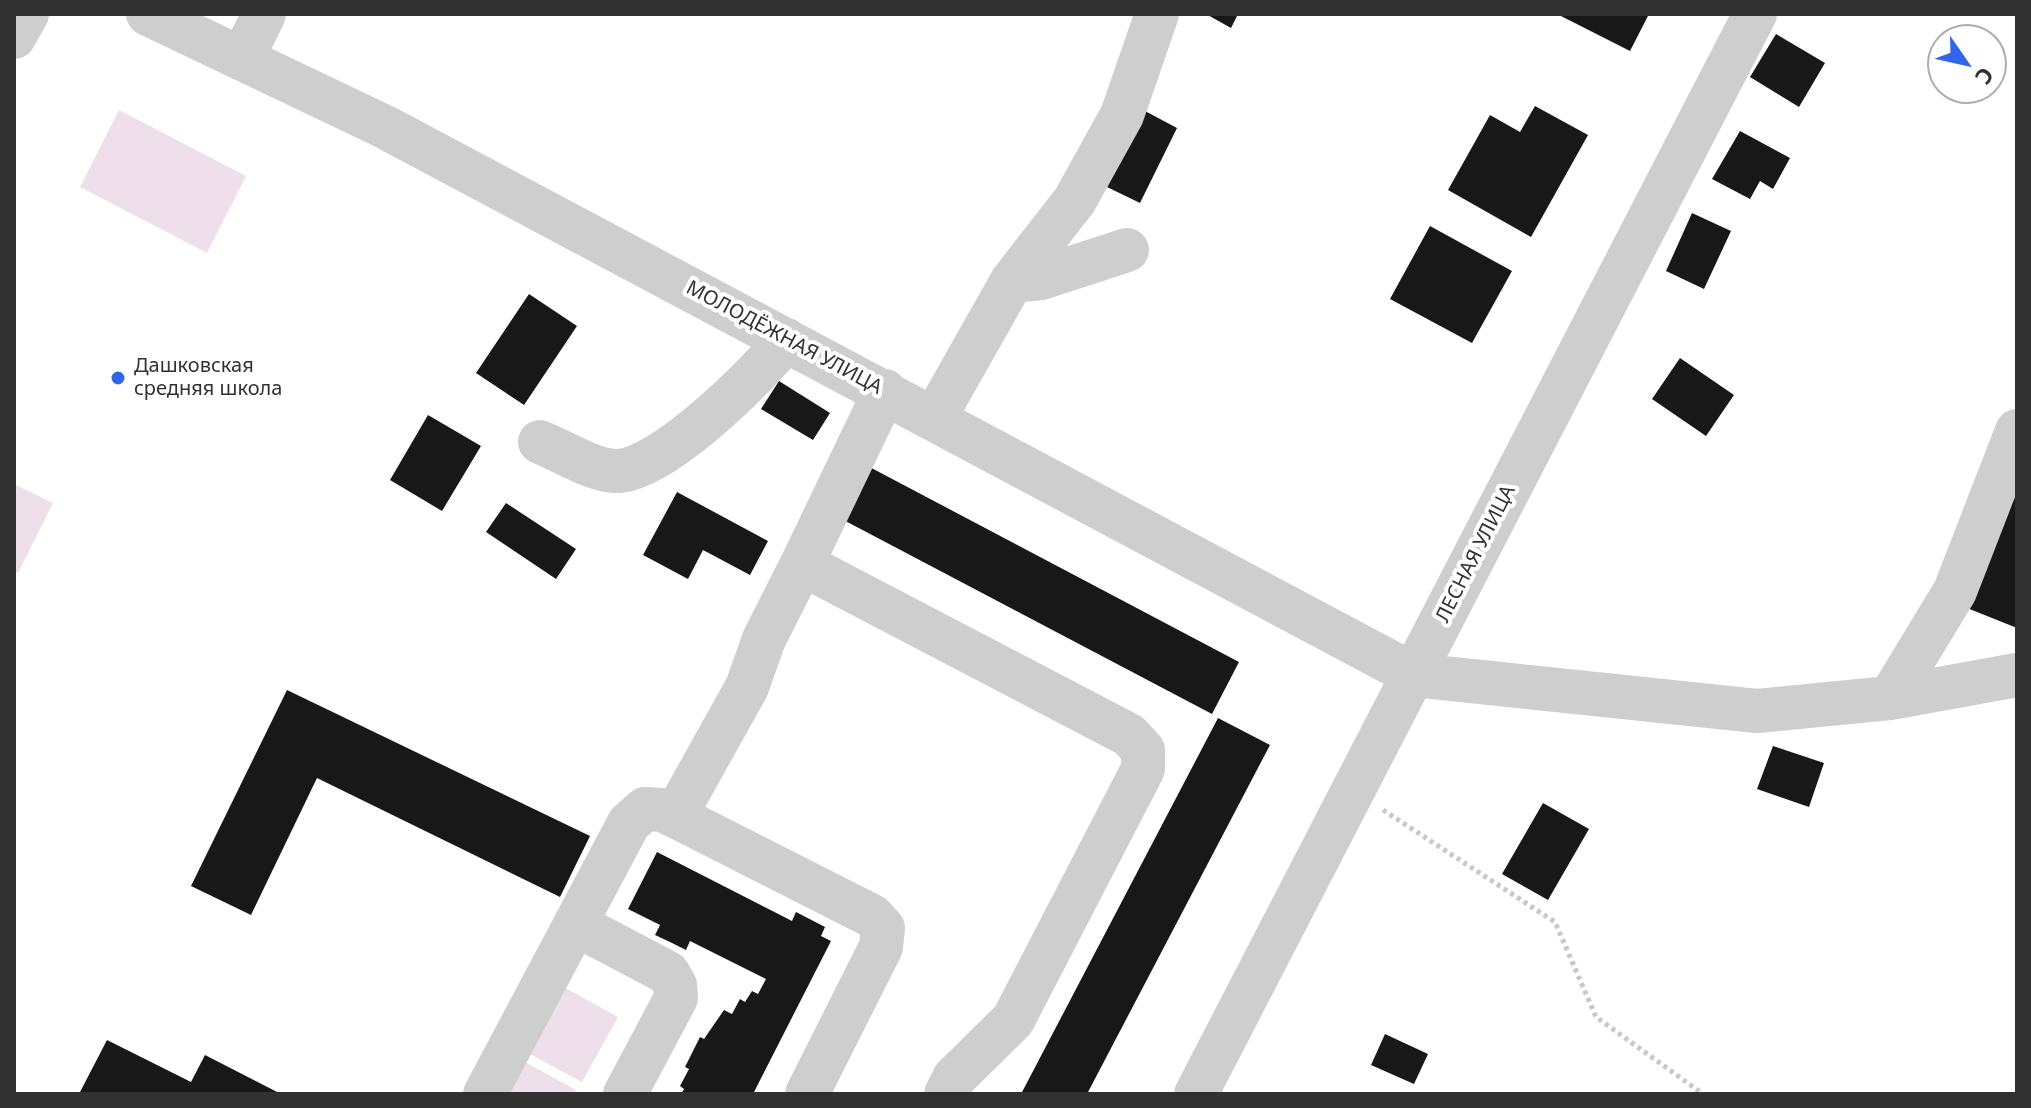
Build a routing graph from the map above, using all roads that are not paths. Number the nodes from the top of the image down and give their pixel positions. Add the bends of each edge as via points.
1 (27, 14) edge
2 (148, 14) edge
3 (264, 14) edge
4 (1157, 14) edge
5 (1755, 14) edge
6 (14, 37) edge
7 (242, 59) junction
8 (1127, 250) dead end
9 (1012, 281) junction
10 (786, 340) junction
11 (885, 391) junction
12 (935, 417) junction
13 (2017, 431) edge
14 (540, 442) dead end
15 (802, 564) junction
16 (1414, 675) junction
17 (2017, 675) edge
18 (1890, 698) junction
19 (675, 816) junction
20 (575, 924) junction
21 (485, 1094) edge
22 (625, 1094) edge
23 (807, 1094) edge
24 (946, 1094) edge
25 (1196, 1094) edge

1 - 6 street
2 - 7 street, МОЛОДЁЖНАЯ УЛИЦА
3 - 7 street
4 - 9 street via 1122,115 1075,200
5 - 16 street, ЛЕСНАЯ УЛИЦА
7 - 10 street, МОЛОДЁЖНАЯ УЛИЦА via 399,134
8 - 9 street via 1041,278
9 - 12 street
10 - 11 street, МОЛОДЁЖНАЯ УЛИЦА
10 - 14 street via 762,369 672,446 632,470 611,471
11 - 12 street, МОЛОДЁЖНАЯ УЛИЦА
11 - 15 street
12 - 16 street, МОЛОДЁЖНАЯ УЛИЦА
13 - 18 street via 1955,591
15 - 19 street via 764,639 747,687
15 - 24 street via 1129,735 1143,750 1143,769 1013,1020 954,1078
16 - 18 street via 1757,711
16 - 25 street, ЛЕСНАЯ УЛИЦА
17 - 18 street
19 - 20 street via 645,809 629,823
19 - 23 street via 872,916 883,928 881,947
20 - 21 street
20 - 22 street via 668,973 675,985 676,998

